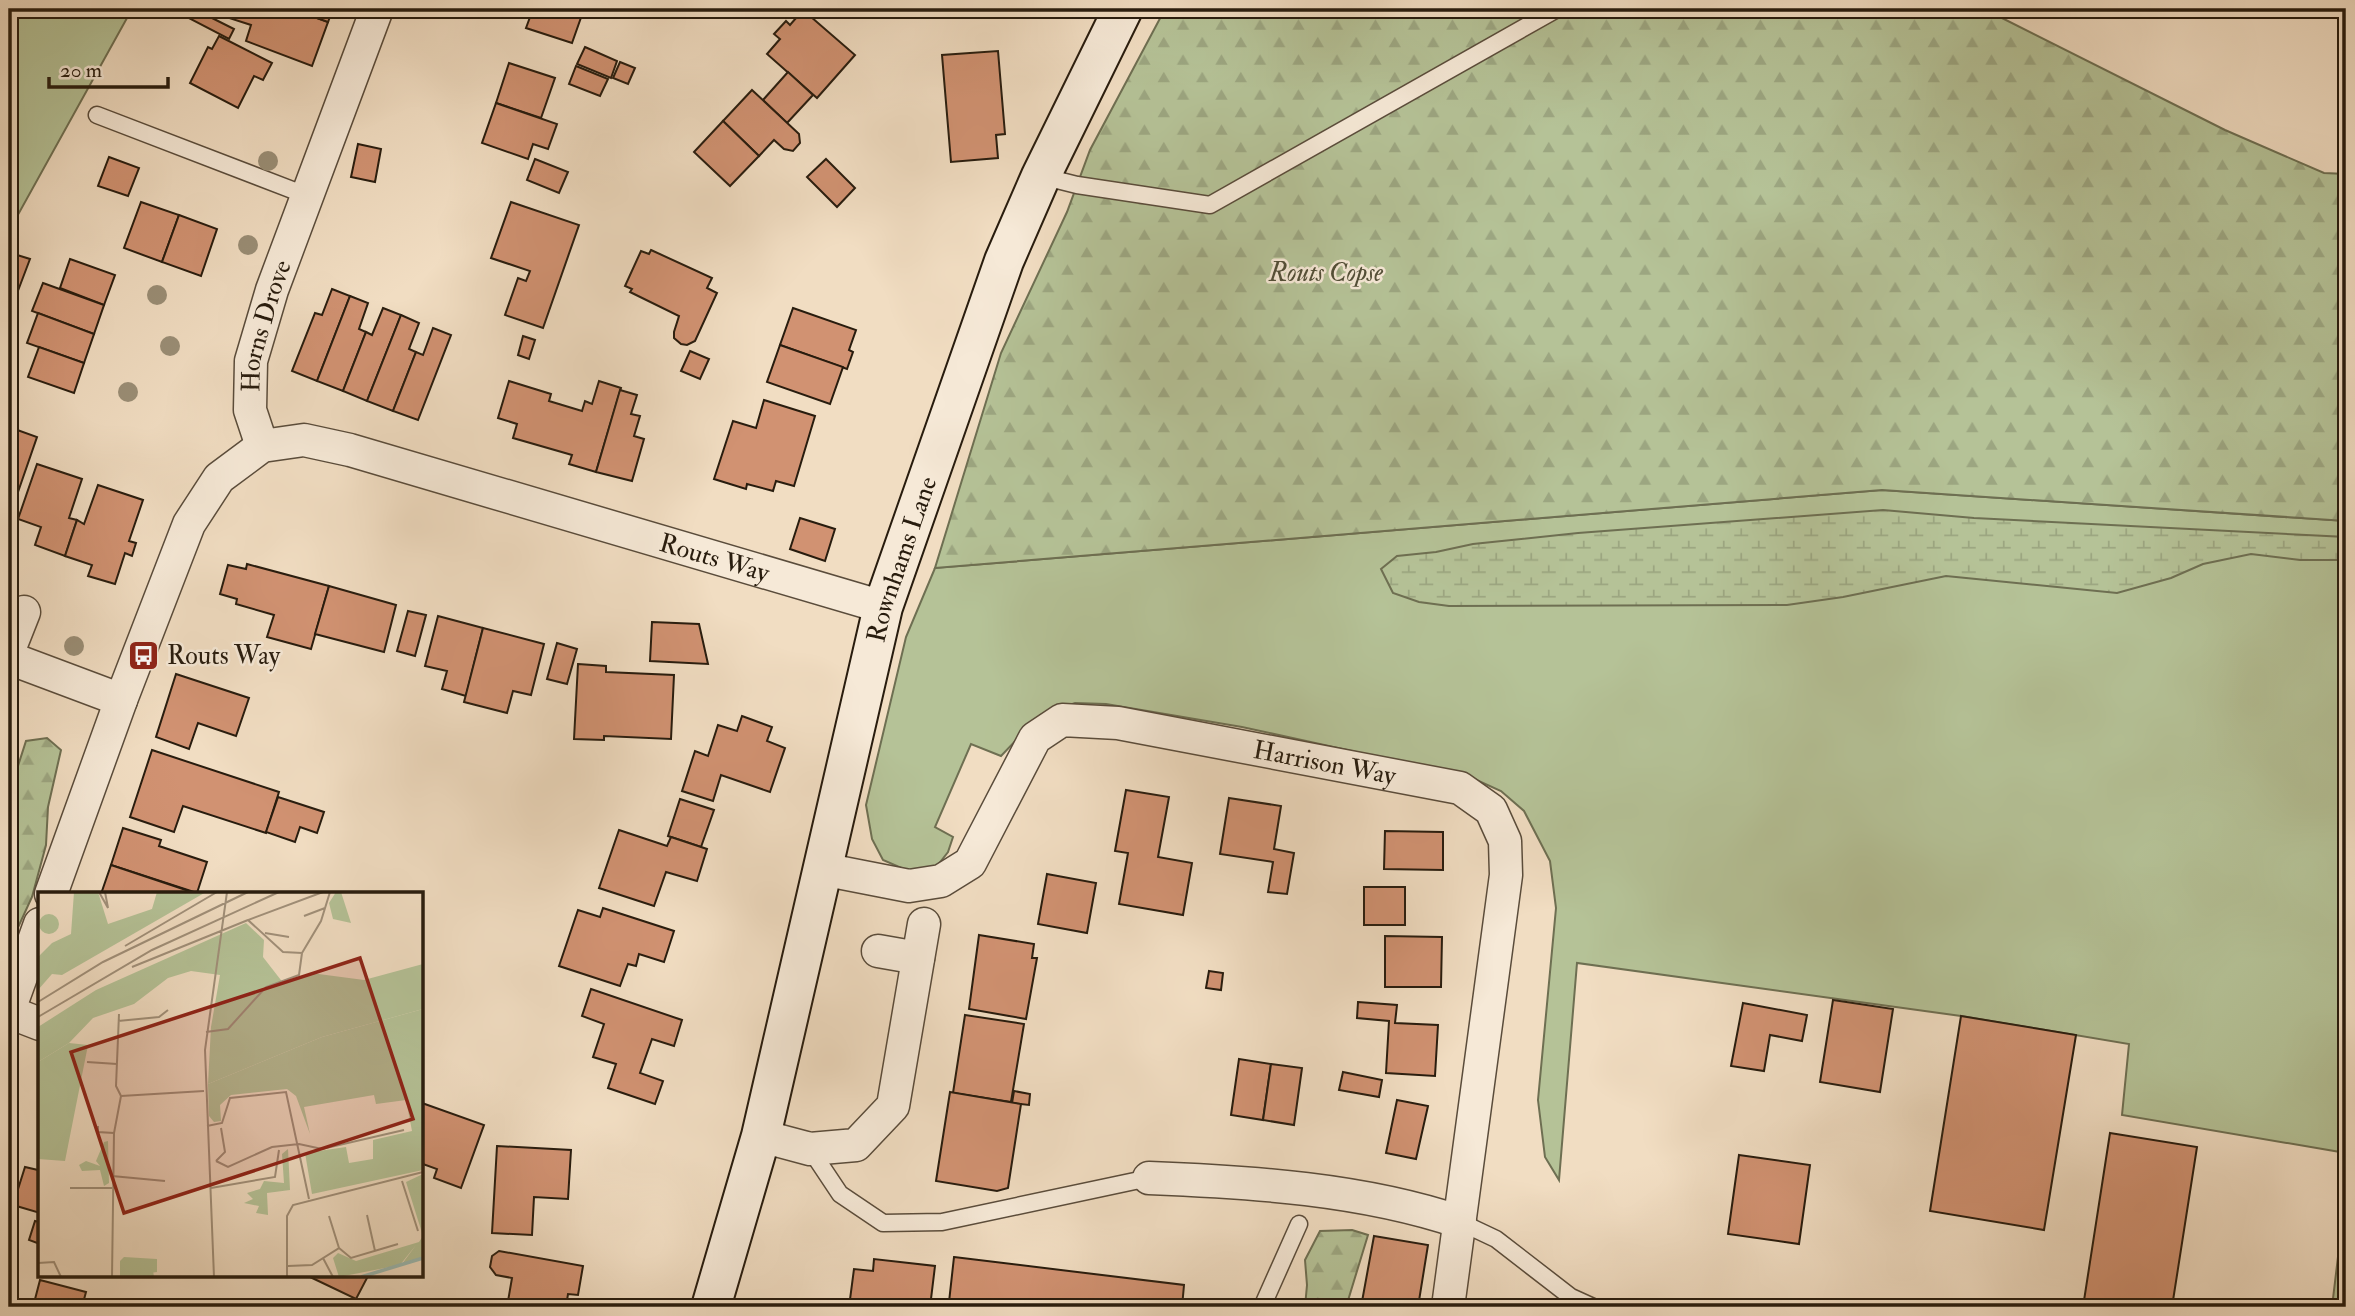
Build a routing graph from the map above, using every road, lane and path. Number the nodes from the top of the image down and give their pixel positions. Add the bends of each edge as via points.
1 (377, 9) edge
2 (1123, 9) edge
3 (1557, 9) edge
4 (97, 115) dead end
5 (1041, 176) junction
6 (308, 196) junction
7 (262, 446) junction
8 (883, 607) junction
9 (24, 612) dead end
10 (9, 650) edge
11 (9, 658) edge
12 (121, 700) junction
13 (822, 869) junction
14 (52, 892) edge
15 (925, 924) dead end
16 (38, 930) edge
17 (878, 951) dead end
18 (918, 958) junction
19 (9, 1011) edge
20 (38, 1023) edge
21 (761, 1136) junction
22 (810, 1149) junction
23 (1149, 1178) joint
24 (1460, 1222) junction
25 (1299, 1224) dead end
26 (712, 1307) edge
27 (1262, 1307) edge
28 (1448, 1307) edge
29 (1593, 1307) edge

1 - 6 street, Horns Drove
2 - 5 street, Rownhams Lane
3 - 5 lane via 1210,205
4 - 6 lane
5 - 8 street, Rownhams Lane via 987,307
6 - 7 street, Horns Drove via 251,361 250,410
7 - 8 street, Routs Way via 304,440 350,450
7 - 12 street via 219,478 189,524
8 - 13 street, Rownhams Lane
9 - 10 street
11 - 12 street
12 - 14 street
13 - 21 street, Rownhams Lane
13 - 24 street, Harrison Way via 909,886 941,881 970,863 1035,738 1062,720 1118,723 1460,788 1491,810 1505,841 1506,875
15 - 18 street
16 - 19 street
17 - 18 street
18 - 22 street via 893,1107 856,1145
19 - 20 street
21 - 22 street
21 - 26 street, Rownhams Lane
22 - 23 lane via 840,1194 883,1223 942,1222
23 - 24 street via 1249,1182 1415,1207
24 - 28 street, Harrison Way
24 - 29 lane via 1496,1239 1571,1297
25 - 27 lane

